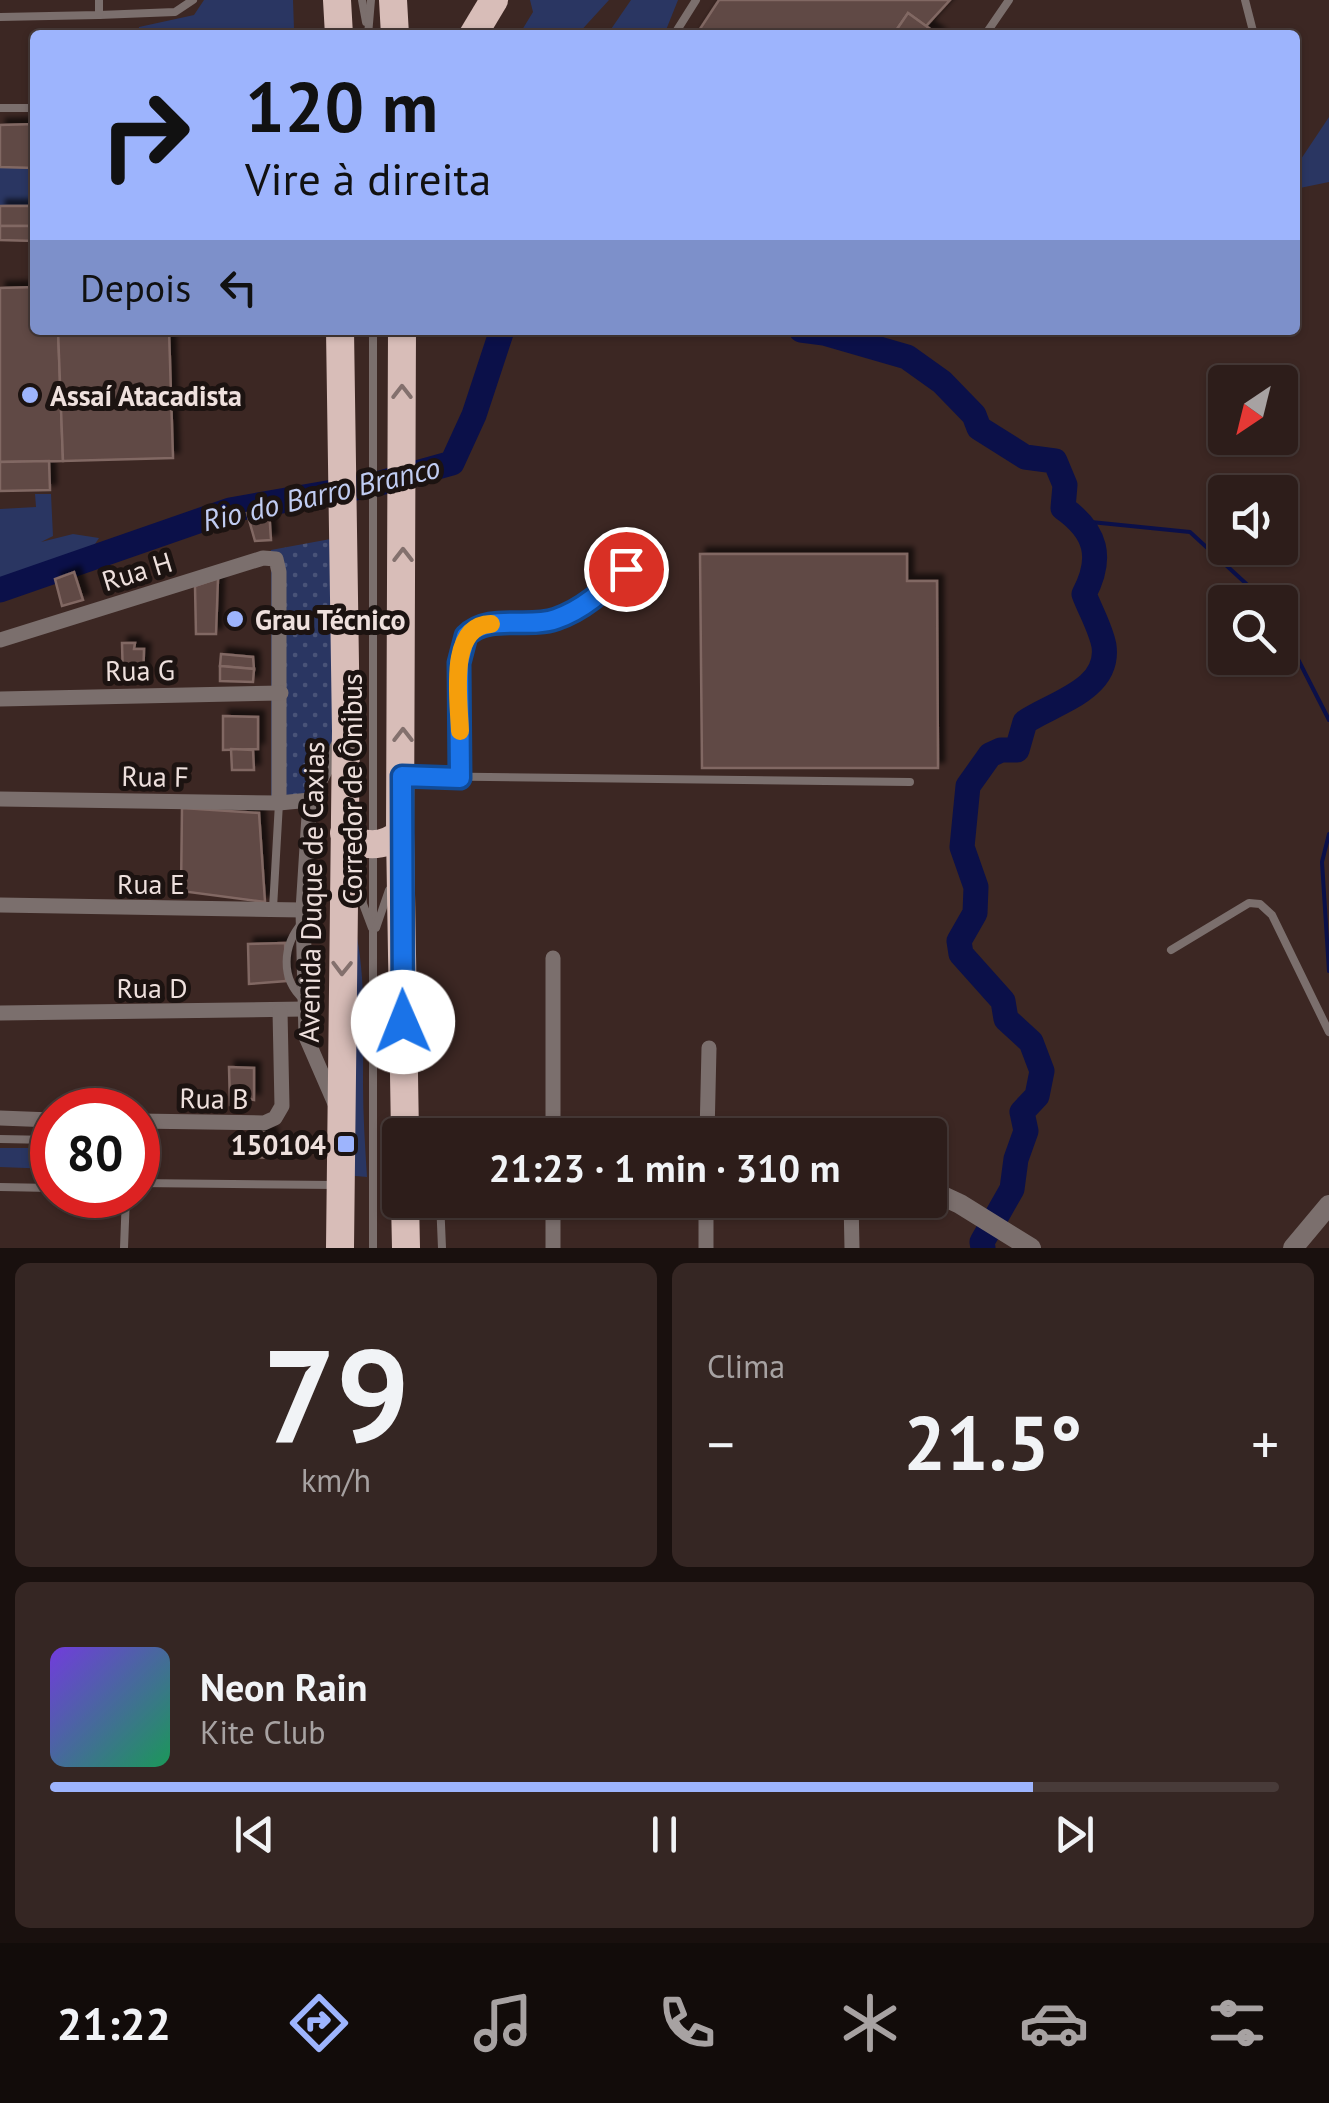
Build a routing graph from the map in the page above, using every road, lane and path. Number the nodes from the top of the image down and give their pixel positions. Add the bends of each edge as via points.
1 (99, 0) edge
2 (193, 0) edge
3 (338, 0) edge
4 (362, 0) edge
5 (371, 0) edge
6 (393, 0) edge
7 (494, 0) edge
8 (696, 0) edge
9 (1010, 0) edge
10 (1245, 0) edge
11 (99, 15) junction
12 (0, 17) edge
13 (338, 30) edge
14 (375, 30) edge
15 (376, 30) edge
16 (379, 30) edge
17 (475, 30) edge
18 (677, 30) edge
19 (989, 30) edge
20 (1253, 30) edge
21 (0, 108) edge
22 (30, 108) edge
23 (373, 335) edge
24 (402, 335) edge
25 (336, 340) edge
26 (626, 569) dead end
27 (0, 640) edge
28 (281, 693) junction
29 (0, 698) edge
30 (346, 730) junction
31 (402, 776) junction
32 (460, 778) junction
33 (910, 782) dead end
34 (0, 799) edge
35 (310, 800) junction
36 (278, 803) junction
37 (400, 833) junction
38 (358, 840) junction
39 (0, 906) edge
40 (272, 909) junction
41 (303, 916) junction
42 (374, 932) junction
43 (1171, 950) dead end
44 (553, 958) dead end
45 (304, 1005) junction
46 (280, 1011) junction
47 (0, 1013) edge
48 (1329, 1032) edge
49 (709, 1048) dead end
50 (340, 1115) junction
51 (404, 1118) edge
52 (553, 1118) edge
53 (707, 1118) edge
54 (2, 1119) edge
55 (30, 1120) edge
56 (160, 1122) edge
57 (0, 1139) edge
58 (30, 1140) edge
59 (160, 1181) edge
60 (340, 1185) junction
61 (0, 1188) edge
62 (30, 1188) edge
63 (947, 1198) edge
64 (1329, 1204) edge
65 (125, 1218) edge
66 (406, 1218) edge
67 (441, 1218) edge
68 (553, 1218) edge
69 (706, 1218) edge
70 (851, 1218) edge
71 (1026, 1244) edge
72 (124, 1248) edge
73 (340, 1248) edge
74 (373, 1248) edge
75 (406, 1248) edge
76 (442, 1248) edge
77 (552, 1248) edge
78 (706, 1248) edge
79 (852, 1248) edge
80 (1293, 1248) edge

1 - 11 lane
2 - 11 lane via 175,12
3 - 13 highway
4 - 14 lane
5 - 15 lane
6 - 16 highway
7 - 17 highway
8 - 18 lane
9 - 19 lane
10 - 20 lane
11 - 12 lane
21 - 22 lane
23 - 38 lane, Corredor de Ônibus
31 -> 24 highway
25 - 30 highway, Avenida Duque de Caxias
26 - 32 lane via 593,601 554,620 482,624 466,636 459,663
27 - 28 street, Rua H via 276,559
28 - 29 street, Rua G
28 - 36 street
30 - 35 street
30 - 38 highway, Avenida Duque de Caxias
31 - 32 lane
31 - 37 highway
32 - 33 lane
34 - 36 street, Rua F
35 - 36 street, Rua F
35 - 41 street
36 - 40 lane
37 - 38 highway via 386,843
37 - 42 lane
37 - 51 highway
38 - 42 lane, Corredor de Ônibus
38 - 42 lane via 363,904
38 -> 50 highway, Avenida Duque de Caxias
39 - 40 street, Rua E
40 - 41 street, Rua E
41 - 45 street
42 - 74 lane, Corredor de Ônibus
43 - 48 lane via 1249,903 1260,904 1272,915
44 - 52 street
45 - 46 street, Rua D
45 - 50 street via 311,1051
46 - 47 street, Rua D
46 - 56 street, Rua B via 282,1106 274,1118
49 - 53 street
50 - 60 highway, Avenida Duque de Caxias
54 - 55 street
57 - 58 lane
59 - 60 lane
60 - 73 highway, Avenida Duque de Caxias
61 - 62 lane
63 - 71 street
64 - 80 street
65 - 72 lane
66 - 75 highway
67 - 76 lane
68 - 77 street
69 - 78 street
70 - 79 street

